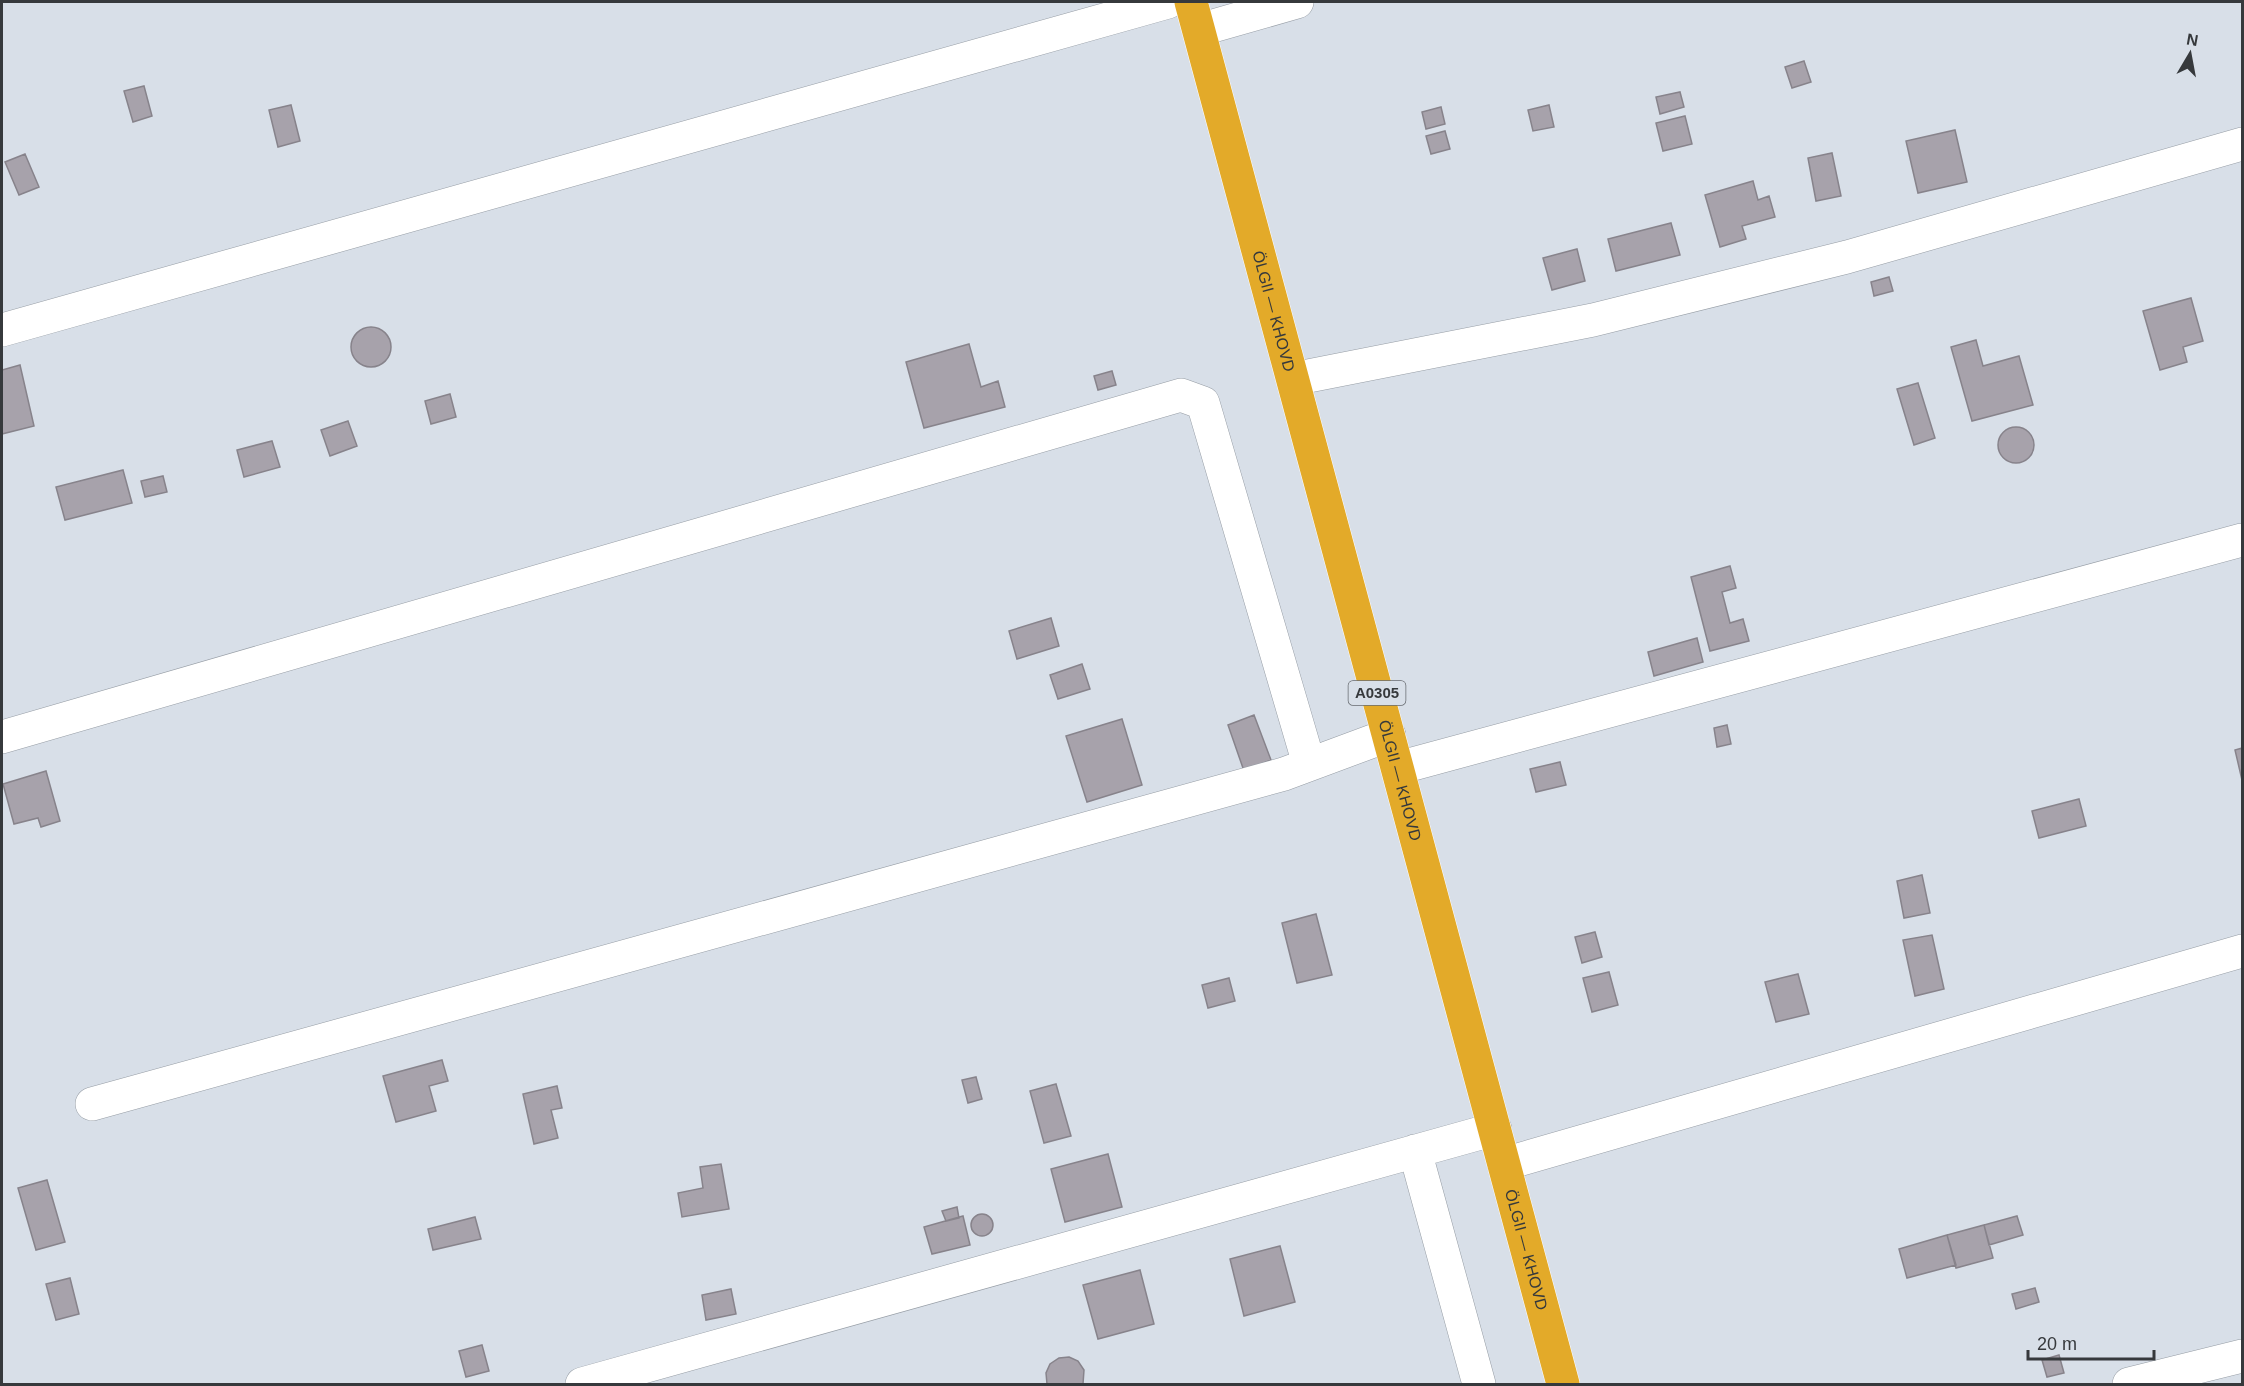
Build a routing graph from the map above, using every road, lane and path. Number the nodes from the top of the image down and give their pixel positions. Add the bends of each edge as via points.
1 (1168, 2) edge
2 (1297, 2) edge
3 (1112, 9) edge
4 (1195, 16) edge
5 (2242, 144) edge
6 (2, 330) edge
7 (1293, 379) junction
8 (2242, 540) edge
9 (1389, 735) junction
10 (2, 737) edge
11 (1309, 764) junction
12 (1398, 768) junction
13 (2242, 951) edge
14 (92, 1104) dead end
15 (1495, 1129) junction
16 (1415, 1151) junction
17 (1504, 1164) junction
18 (2242, 1356) edge
19 (582, 1384) edge
20 (1479, 1384) edge
21 (1563, 1384) edge
22 (2129, 1384) edge

1 - 3 street
2 - 4 street
3 - 6 street
4 - 7 highway, ÖLGII — KHOVD / A0305
5 - 7 street via 1847,257 1593,320
7 - 9 highway, ÖLGII — KHOVD / A0305
8 - 12 street
9 - 11 street
9 - 12 highway, ÖLGII — KHOVD / A0305
10 - 11 street via 1181,395 1203,403
11 - 14 street
12 - 15 highway, ÖLGII — KHOVD / A0305
13 - 17 street
15 - 16 street
15 - 17 highway, ÖLGII — KHOVD / A0305
16 - 19 street
16 - 20 street
17 - 21 highway, ÖLGII — KHOVD / A0305
18 - 22 street

